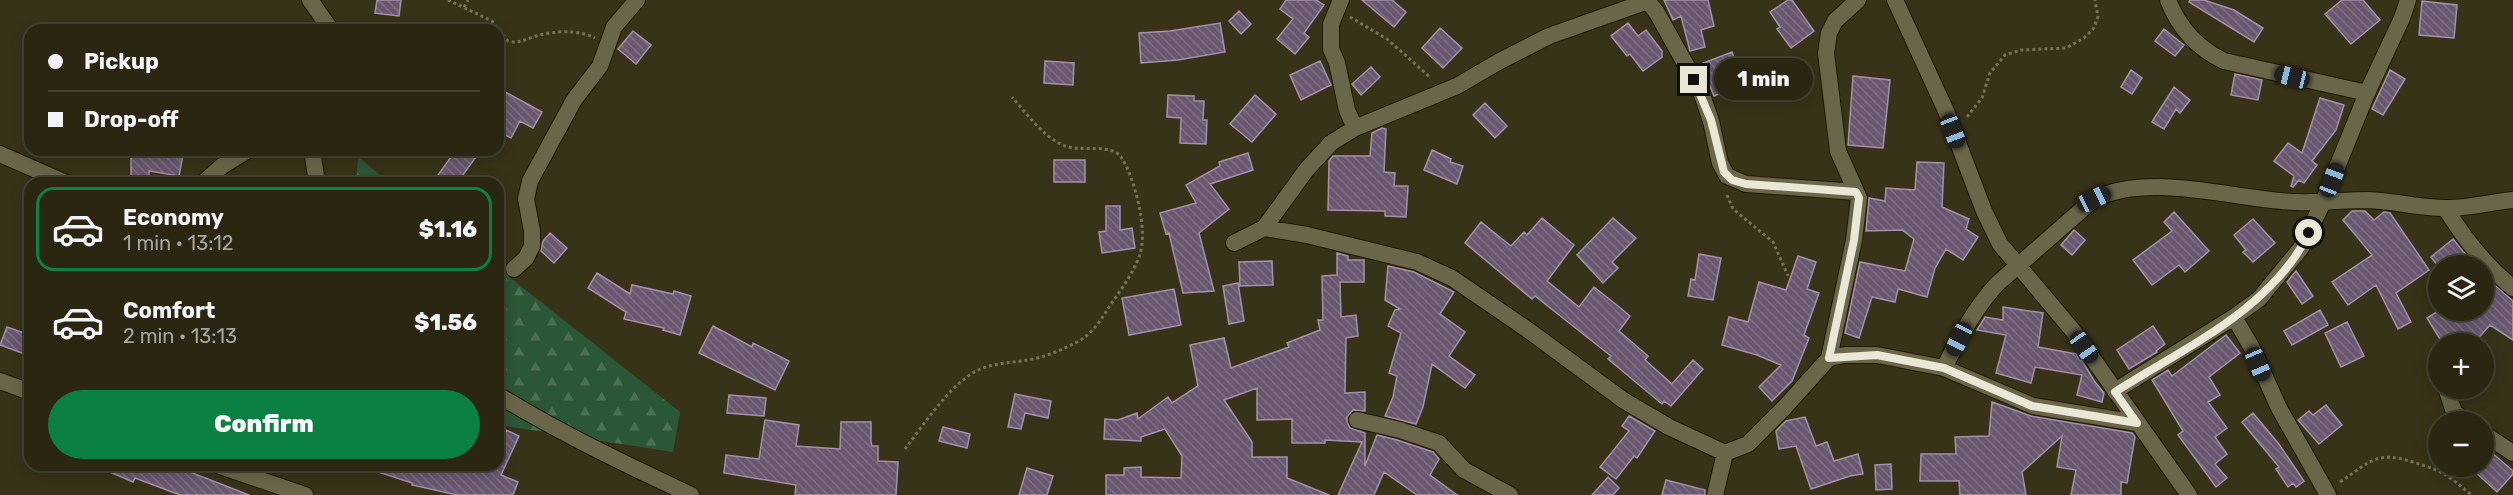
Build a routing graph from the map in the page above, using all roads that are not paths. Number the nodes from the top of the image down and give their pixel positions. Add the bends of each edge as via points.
1 (310, 0) edge
2 (638, 0) edge
3 (1858, 0) edge
4 (1895, 0) edge
5 (2168, 0) edge
6 (2408, 0) edge
7 (1647, 1) edge
8 (1340, 5) edge
9 (327, 24) edge
10 (2367, 93) junction
11 (1355, 128) junction
12 (0, 154) edge
13 (238, 156) edge
14 (313, 156) edge
15 (52, 177) edge
16 (210, 177) edge
17 (316, 177) edge
18 (1856, 192) junction
19 (2513, 200) edge
20 (2324, 202) junction
21 (2446, 209) junction
22 (1264, 228) junction
23 (1234, 243) dead end
24 (2019, 266) junction
25 (514, 269) dead end
26 (2513, 288) edge
27 (2234, 317) junction
28 (1829, 358) junction
29 (1944, 368) junction
30 (0, 381) edge
31 (24, 391) edge
32 (2115, 392) junction
33 (504, 399) edge
34 (1357, 420) dead end
35 (2137, 423) junction
36 (2494, 441) edge
37 (1725, 453) junction
38 (2513, 453) edge
39 (235, 471) edge
40 (2184, 493) edge
41 (2327, 493) edge
42 (305, 495) edge
43 (691, 495) edge
44 (1510, 495) edge
45 (1715, 495) edge

1 - 9 street
2 - 25 street via 614,27 600,66 574,100 531,181 526,200 532,246
3 - 18 street via 1835,21 1827,53 1838,151
4 - 24 street via 1984,211 2000,244
5 - 10 street via 2179,23 2206,52 2224,61
6 - 10 street
7 - 11 street via 1549,36 1443,91
7 - 18 street via 1701,92 1724,172 1732,180
8 - 11 street via 1331,24 1331,49
10 - 20 street
11 - 22 street via 1331,143 1307,169
12 - 15 street
13 - 16 street
14 - 17 street
18 - 28 street via 1859,198 1854,240
19 - 21 street
20 - 21 street via 2370,200
20 - 24 street via 2156,188 2111,191 2094,199
20 - 27 street via 2301,248 2259,299
21 - 26 street via 2487,266
22 - 23 street
22 - 37 street via 1417,262 1452,278 1623,400
24 - 29 street via 1983,300
24 - 32 street via 2074,332
27 - 32 street
27 - 41 street
28 - 29 street via 1877,355
28 - 37 street via 1748,444
29 - 35 street via 2032,406
30 - 31 street
32 - 35 street
33 - 43 street via 593,448
34 - 44 street via 1440,443 1464,470
35 - 40 street
36 - 38 street
37 - 45 street
39 - 42 street

